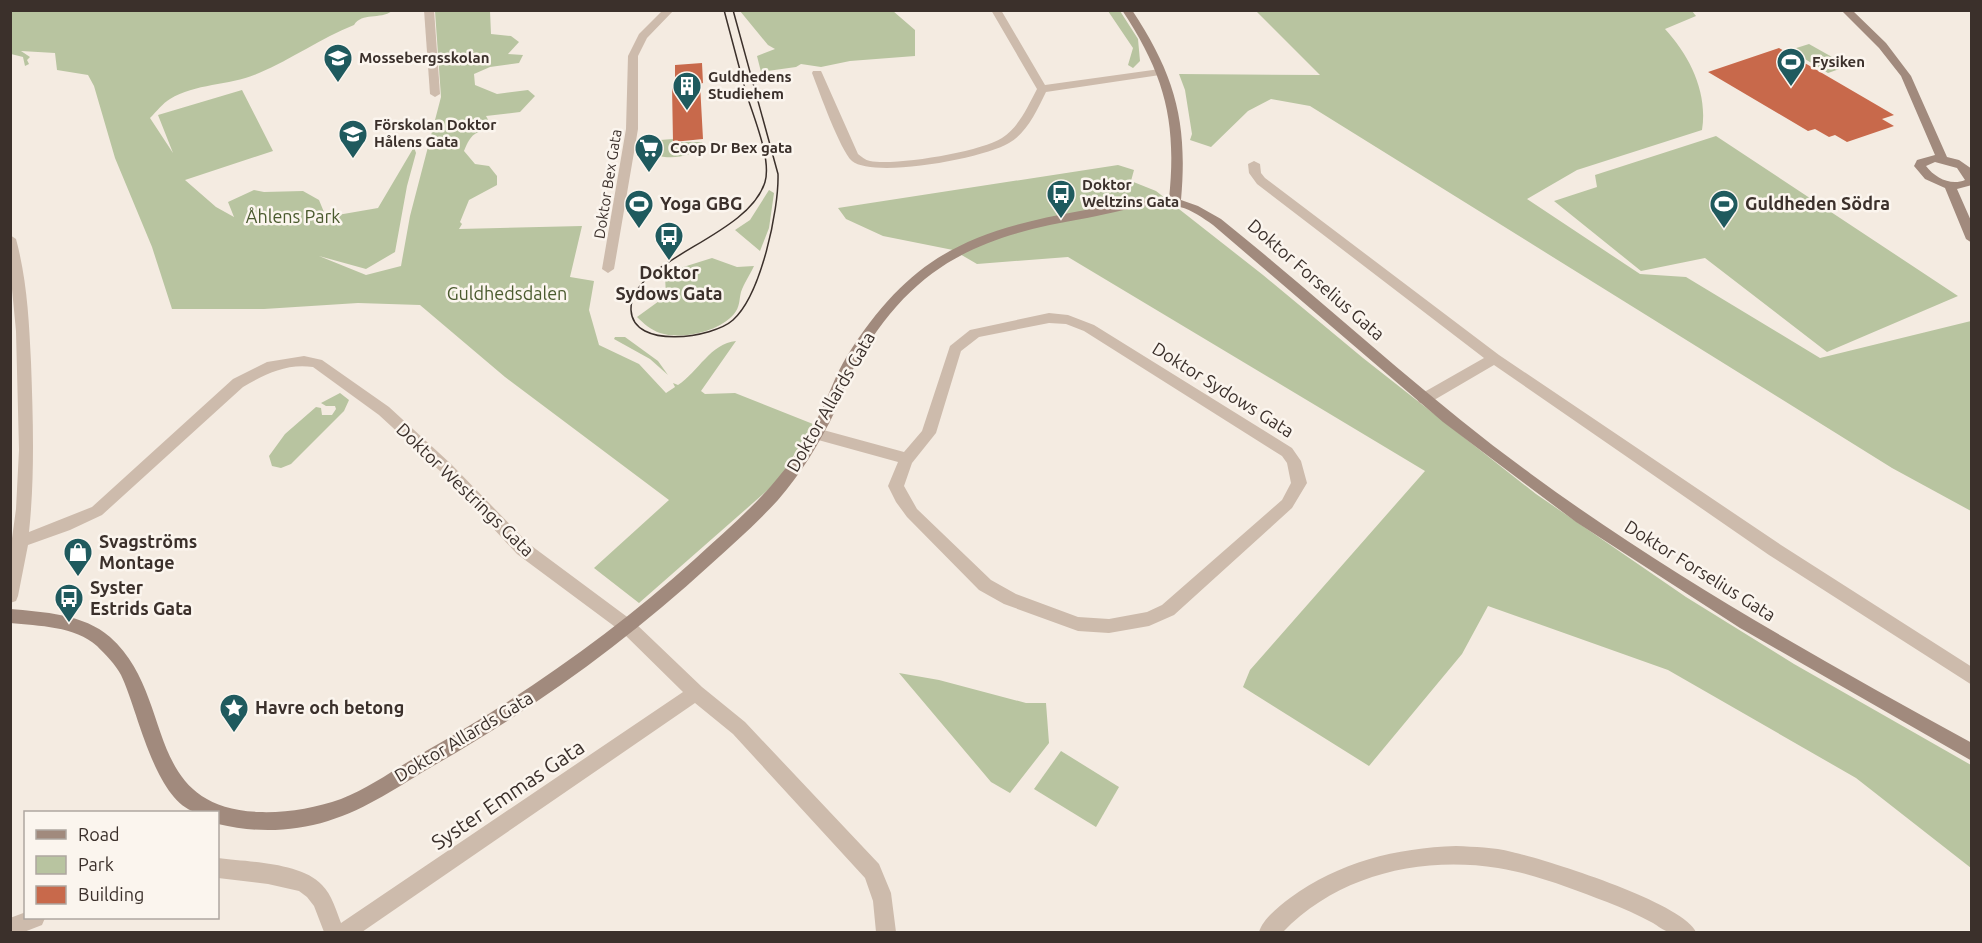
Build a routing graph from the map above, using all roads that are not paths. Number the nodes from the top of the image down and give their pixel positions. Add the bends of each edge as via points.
1 (429, 10) edge
2 (996, 10) edge
3 (1127, 10) edge
4 (1846, 10) edge
5 (664, 11) edge
6 (1160, 72) junction
7 (817, 73) dead end
8 (1042, 88) junction
9 (435, 94) dead end
10 (1942, 159) junction
11 (1254, 164) dead end
12 (1971, 177) edge
13 (1949, 184) junction
14 (1175, 203) junction
15 (10, 239) edge
16 (1971, 239) edge
17 (608, 268) dead end
18 (1494, 358) junction
19 (1424, 399) junction
20 (816, 434) junction
21 (907, 459) junction
22 (21, 541) junction
23 (10, 596) edge
24 (10, 616) edge
25 (628, 627) junction
26 (1971, 677) edge
27 (696, 693) junction
28 (1971, 753) edge
29 (207, 811) edge
30 (219, 815) edge
31 (219, 868) edge
32 (32, 919) edge
33 (10, 928) edge
34 (334, 933) edge
35 (345, 933) edge
36 (886, 933) edge
37 (1269, 933) edge
38 (1686, 933) edge

1 - 9 street
2 - 8 street
3 - 6 street
4 - 10 street via 1902,68
5 - 17 street, Doktor Bex Gata via 636,46 633,56 632,129
6 - 8 street
6 - 14 street via 1173,108 1177,155
7 - 8 street via 853,155 870,165 998,145 1018,131
10 - 12 street via 1961,166
10 - 13 street via 1926,159 1920,166 1929,177
11 - 18 street via 1261,181
12 - 13 street via 1965,185
13 - 16 street
14 - 19 street, Doktor Forselius Gata via 1196,209 1217,222
14 - 20 street, Doktor Allards Gata via 1148,204 1025,226 978,241 930,268 886,310 869,333 844,373
15 - 22 street via 22,293 26,492
18 - 19 street
18 - 26 street via 1775,550
19 - 28 street, Doktor Forselius Gata via 1528,480 1644,561
20 - 21 street
20 - 25 street, Doktor Allards Gata via 793,471 755,513 674,590
21 - 21 street, Doktor Sydows Gata via 896,486 901,498 985,585 1042,613 1078,624 1109,626 1149,619 1168,610 1287,504 1299,483 1294,461 1287,452 1089,328 1049,318 975,333 955,349 929,433
22 - 23 street
22 - 25 street, Doktor Westrings Gata via 97,511 238,382 254,372 287,363 317,363 384,411 446,468 523,549
24 - 29 street via 50,617 107,643 135,682 173,783 188,800
25 - 27 street, Doktor Westrings Gata
25 - 30 street, Doktor Allards Gata via 530,699 351,804 278,822 248,823
27 - 35 street, Syster Emmas Gata
27 - 36 street, Doktor Westrings Gata via 739,728 872,871 885,907
31 - 34 street via 303,883 320,898
32 - 33 street
37 - 38 street via 1307,898 1339,878 1384,864 1450,856 1487,857 1534,867 1621,897

